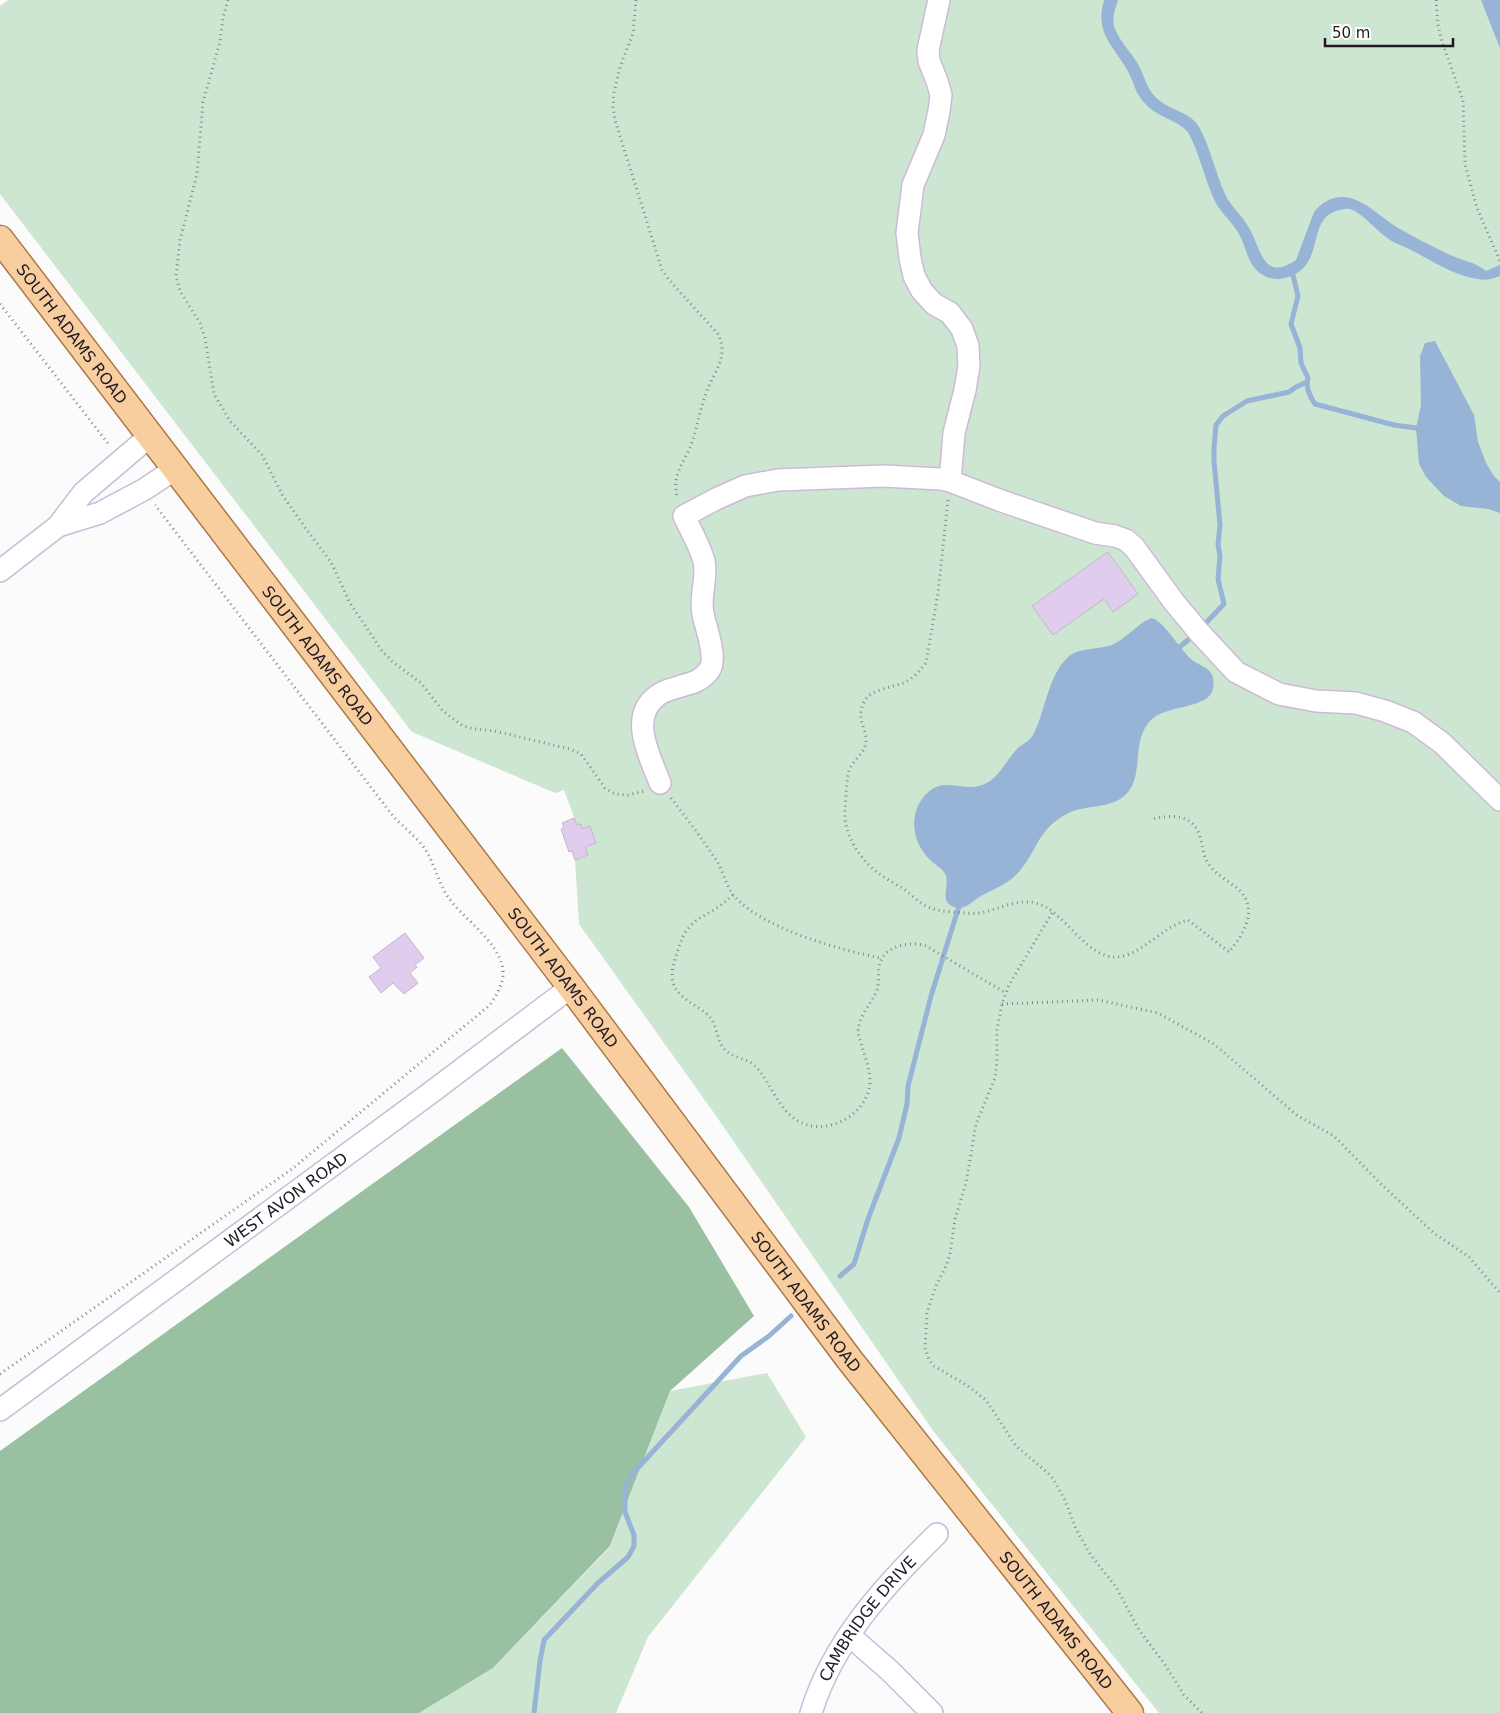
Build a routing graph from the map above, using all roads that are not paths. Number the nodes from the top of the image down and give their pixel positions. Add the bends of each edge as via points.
1 (940, 0) edge
2 (0, 240) edge
3 (150, 436) junction
4 (175, 468) junction
5 (950, 481) junction
6 (58, 526) junction
7 (0, 572) edge
8 (660, 783) road end
9 (1500, 800) edge
10 (571, 987) junction
11 (0, 1410) edge
12 (937, 1534) dead end
13 (849, 1635) junction
14 (811, 1713) edge
15 (932, 1713) edge
16 (1130, 1713) edge

1 - 5 street via 928,50 941,95 939,111 934,135 913,185 907,232 914,276 922,291 934,304 950,313 962,329 968,346 969,366 954,433
2 - 3 main road, SOUTH ADAMS ROAD
3 - 4 main road, SOUTH ADAMS ROAD
3 - 6 street via 83,493
4 - 6 street via 100,513
4 - 10 main road, SOUTH ADAMS ROAD
5 - 8 street via 884,476 778,480 745,486 684,516 704,564 702,612 712,664 697,682 657,695 644,711 642,728
5 - 9 street via 1095,533 1126,540 1198,631 1236,672 1280,694 1316,701 1356,703 1413,722 1442,743
6 - 7 street
10 - 11 street, WEST AVON ROAD
10 - 16 main road, SOUTH ADAMS ROAD via 849,1359
12 - 13 street, CAMBRIDGE DRIVE via 882,1591
13 - 14 street, CAMBRIDGE DRIVE via 823,1680
13 - 15 street

